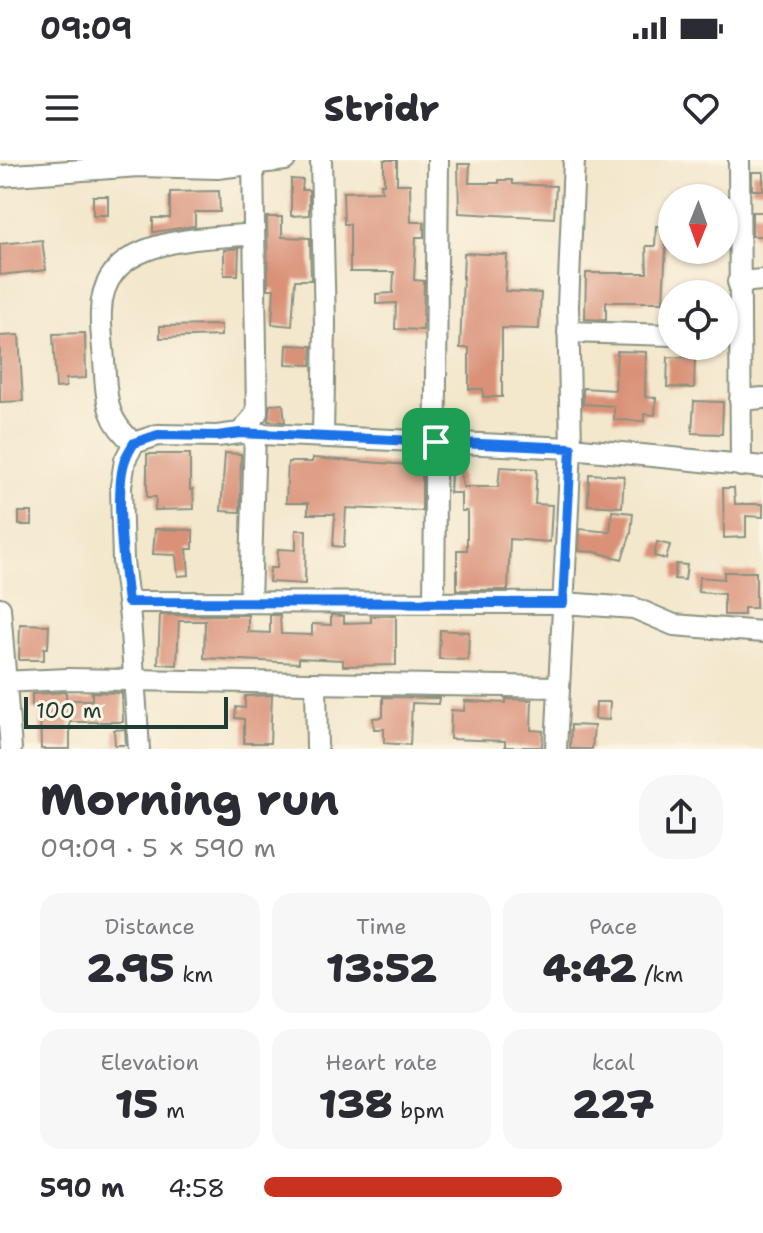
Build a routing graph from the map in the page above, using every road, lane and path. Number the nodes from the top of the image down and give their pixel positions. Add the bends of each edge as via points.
1 (285, 160) edge
2 (321, 160) edge
3 (438, 160) edge
4 (574, 160) edge
5 (739, 160) edge
6 (253, 162) edge
7 (0, 176) edge
8 (254, 234) junction
9 (763, 280) edge
10 (738, 282) joint
11 (568, 332) junction
12 (658, 335) edge
13 (734, 360) edge
14 (763, 398) edge
15 (740, 400) junction
16 (248, 433) junction
17 (323, 436) junction
18 (436, 442) junction
19 (134, 443) junction
20 (571, 448) junction
21 (741, 466) junction
22 (763, 467) edge
23 (128, 602) junction
24 (250, 602) junction
25 (434, 603) junction
26 (563, 603) junction
27 (0, 608) edge
28 (763, 632) edge
29 (135, 681) junction
30 (3, 682) edge
31 (316, 683) junction
32 (559, 687) junction
33 (11, 749) edge
34 (139, 749) edge
35 (317, 749) edge
36 (556, 749) edge

1 - 6 street
2 - 17 street
3 - 18 street
4 - 11 street
5 - 10 street
6 - 7 street via 217,168 139,166
6 - 8 street
8 - 16 street via 257,413
8 - 19 street via 161,244 131,256 111,275 101,309 108,406 119,431
9 - 10 street
11 - 12 street
11 - 20 street
13 - 15 street
14 - 15 street
15 - 21 street
16 - 17 street
16 - 19 street via 158,435
16 - 24 street
17 - 18 street
18 - 20 street
18 - 25 street
19 - 23 street via 121,486
20 - 21 street
20 - 26 street
21 - 22 street
23 - 24 street
23 - 29 street
24 - 25 street
25 - 26 street
26 - 28 street via 634,608 674,625
26 - 32 street
27 - 30 street
29 - 30 street
29 - 31 street
29 - 34 street
30 - 33 street
31 - 32 street
31 - 35 street
32 - 36 street

